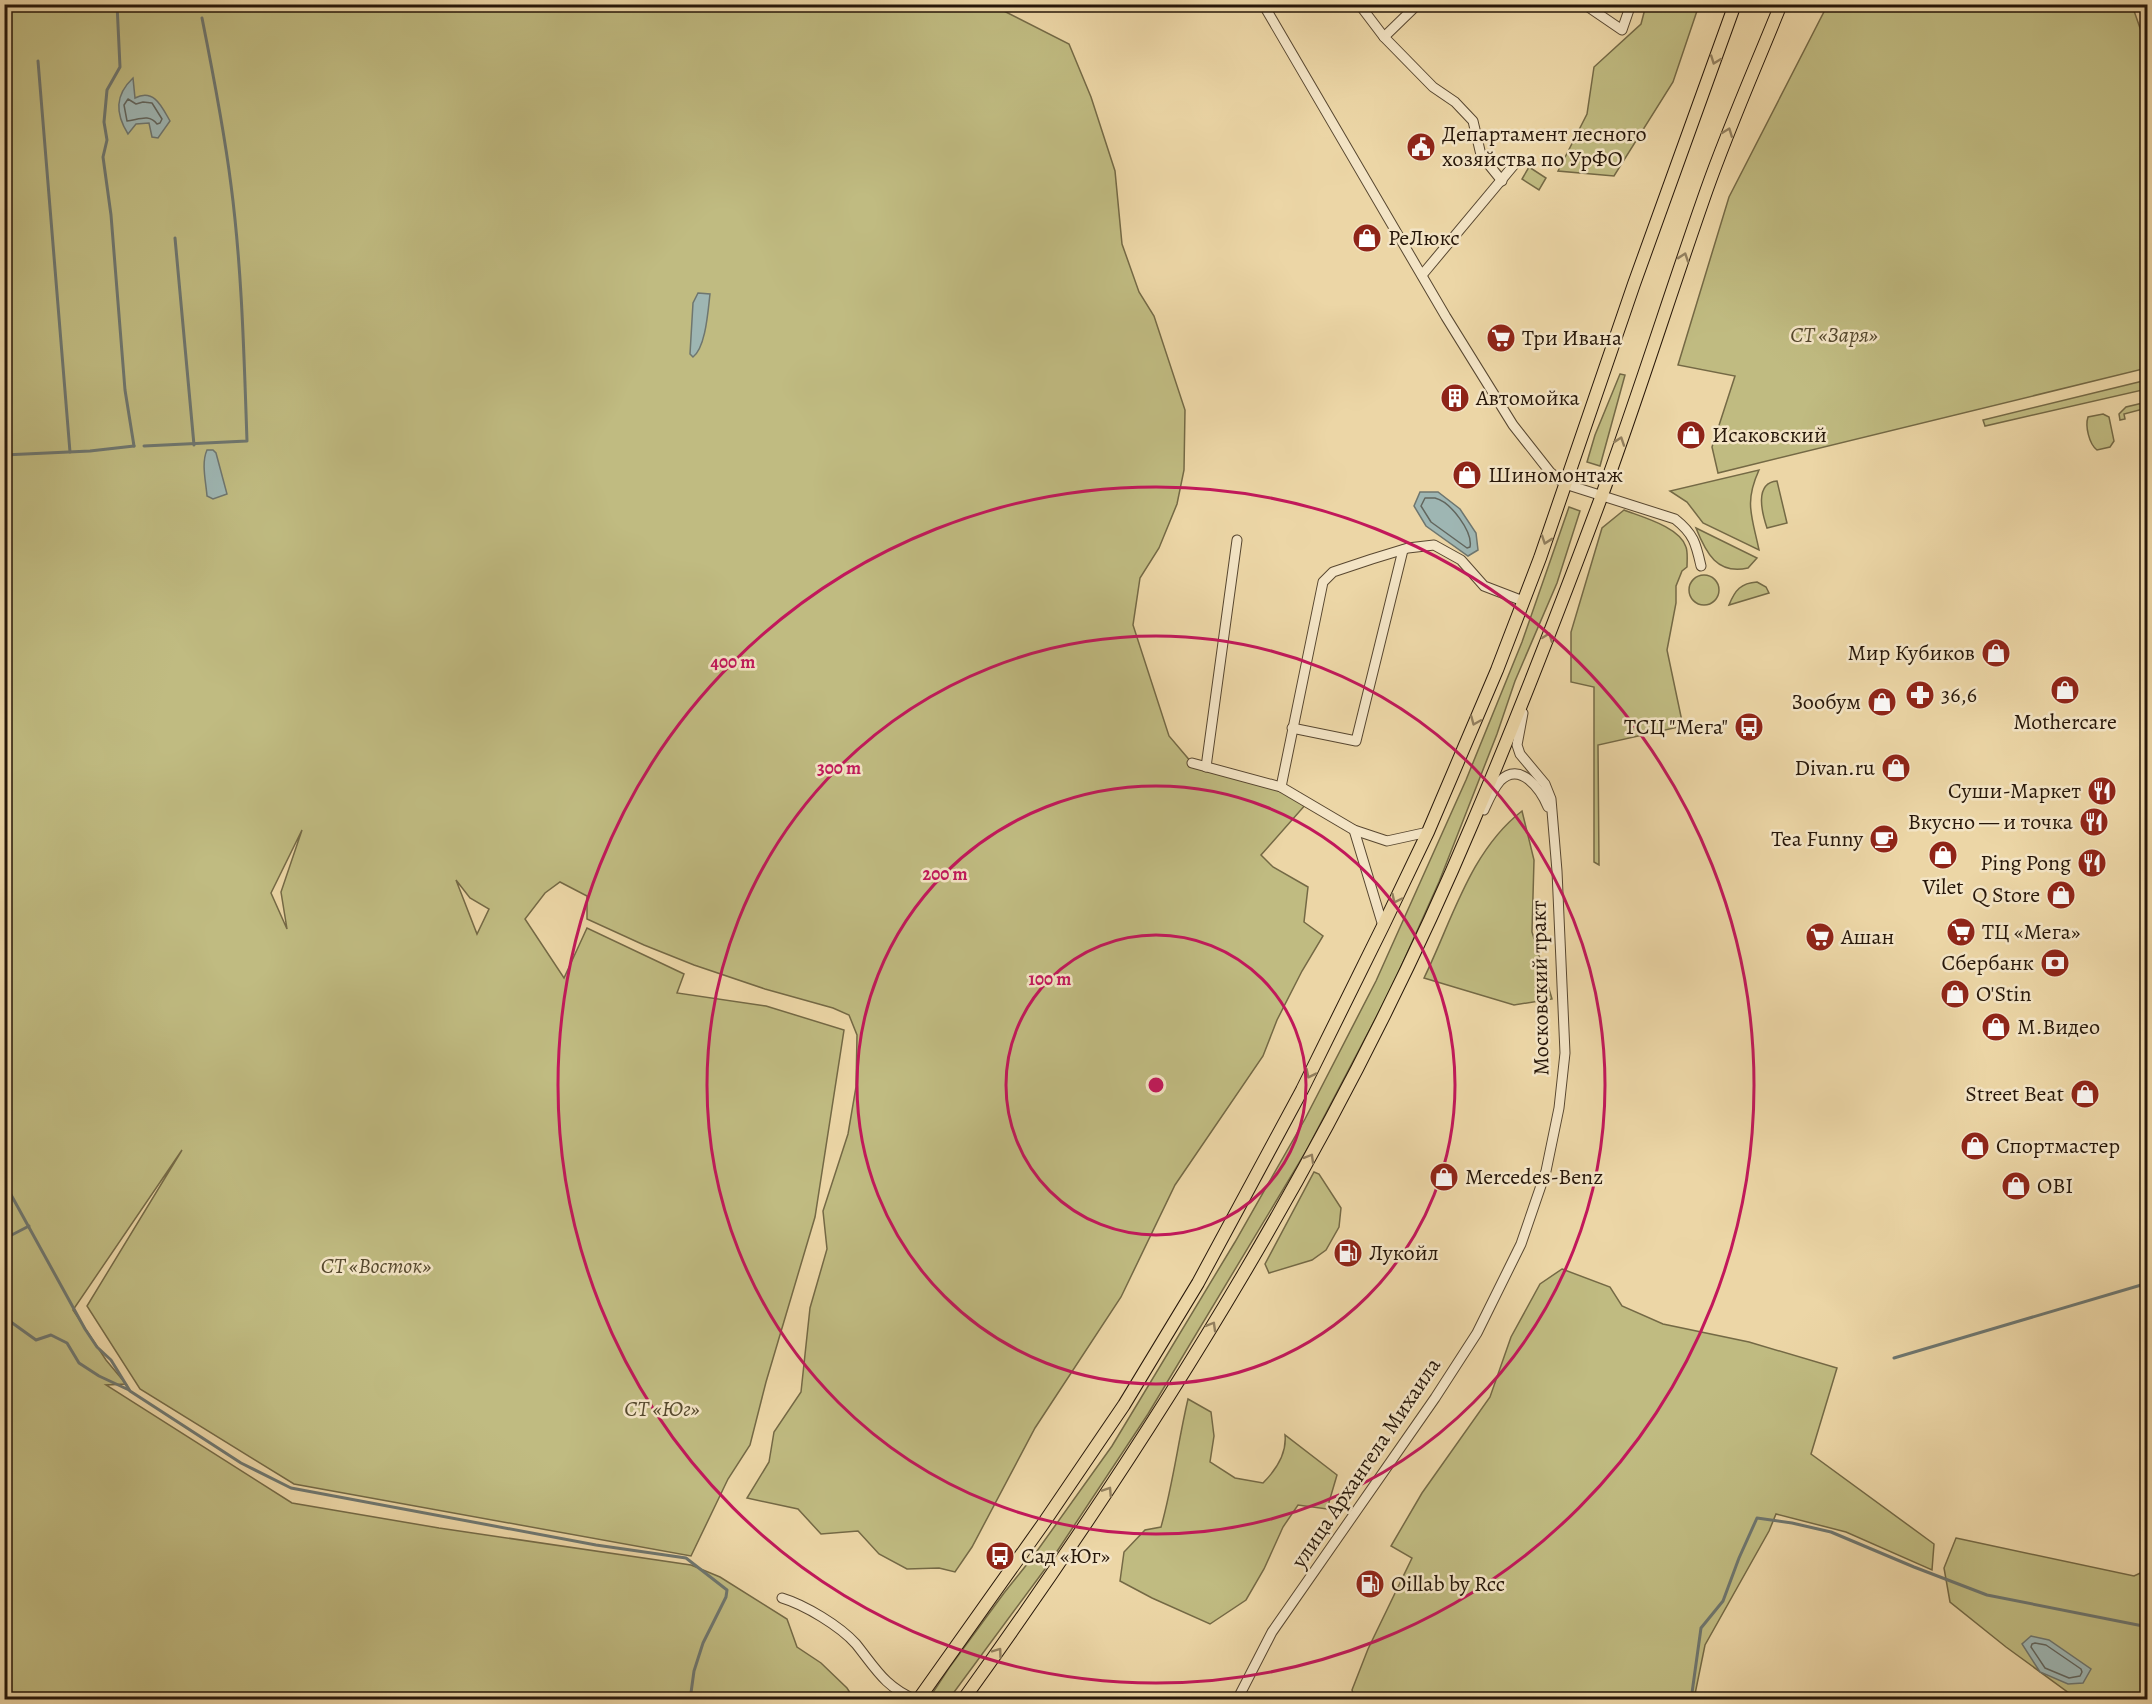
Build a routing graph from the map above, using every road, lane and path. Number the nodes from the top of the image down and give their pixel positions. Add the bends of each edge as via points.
1 (1263, 4) edge
2 (1359, 4) edge
3 (1418, 4) edge
4 (1584, 4) edge
5 (1631, 4) edge
6 (1735, 4) edge
7 (1781, 4) edge
8 (1384, 36) junction
9 (1518, 160) dead end
10 (1502, 181) junction
11 (1422, 275) junction
12 (1565, 484) junction
13 (1601, 497) junction
14 (1237, 540) dead end
15 (1403, 550) junction
16 (1701, 566) dead end
17 (1523, 601) junction
18 (1527, 691) junction
19 (1292, 728) junction
20 (1192, 764) dead end
21 (1206, 767) junction
22 (1281, 787) junction
23 (1472, 826) junction
24 (1354, 830) junction
25 (1428, 832) junction
26 (1555, 832) junction
27 (1383, 926) junction
28 (1521, 1244) joint
29 (782, 1598) dead end
30 (917, 1700) edge
31 (963, 1700) edge
32 (1237, 1700) edge

1 - 11 street
2 - 8 street
3 - 8 street
4 - 5 street via 1622,30
6 -> 12 main road
13 -> 7 main road via 1708,186
8 - 10 street via 1433,87 1473,121 1481,155
9 - 10 street
10 - 11 street
11 - 12 street via 1513,425 1550,472
12 - 13 street
12 -> 17 main road
13 - 16 street via 1676,519 1695,541
18 -> 13 main road
14 - 21 street
15 - 17 street via 1434,545 1461,560 1484,586
15 - 19 street via 1334,572 1323,582
15 - 19 street via 1356,741
17 -> 25 main road
18 - 23 main road
18 - 26 street, Московский тракт via 1517,745 1549,792
19 - 22 street
20 - 21 street
21 - 22 street
22 - 24 street
23 - 26 street, Московский тракт via 1501,779 1517,774 1541,791
31 -> 23 main road via 1092,1516 1196,1353 1315,1150 1410,963
24 - 25 street via 1387,841
24 - 27 street
25 -> 27 main road
26 - 28 street, Московский тракт via 1563,1079 1546,1171
27 -> 30 main road via 1302,1090 1198,1283 1118,1414
28 - 32 street, улица Архангела Михаила via 1477,1333 1272,1632
29 - 30 street via 796,1602 836,1627 878,1674 904,1695

